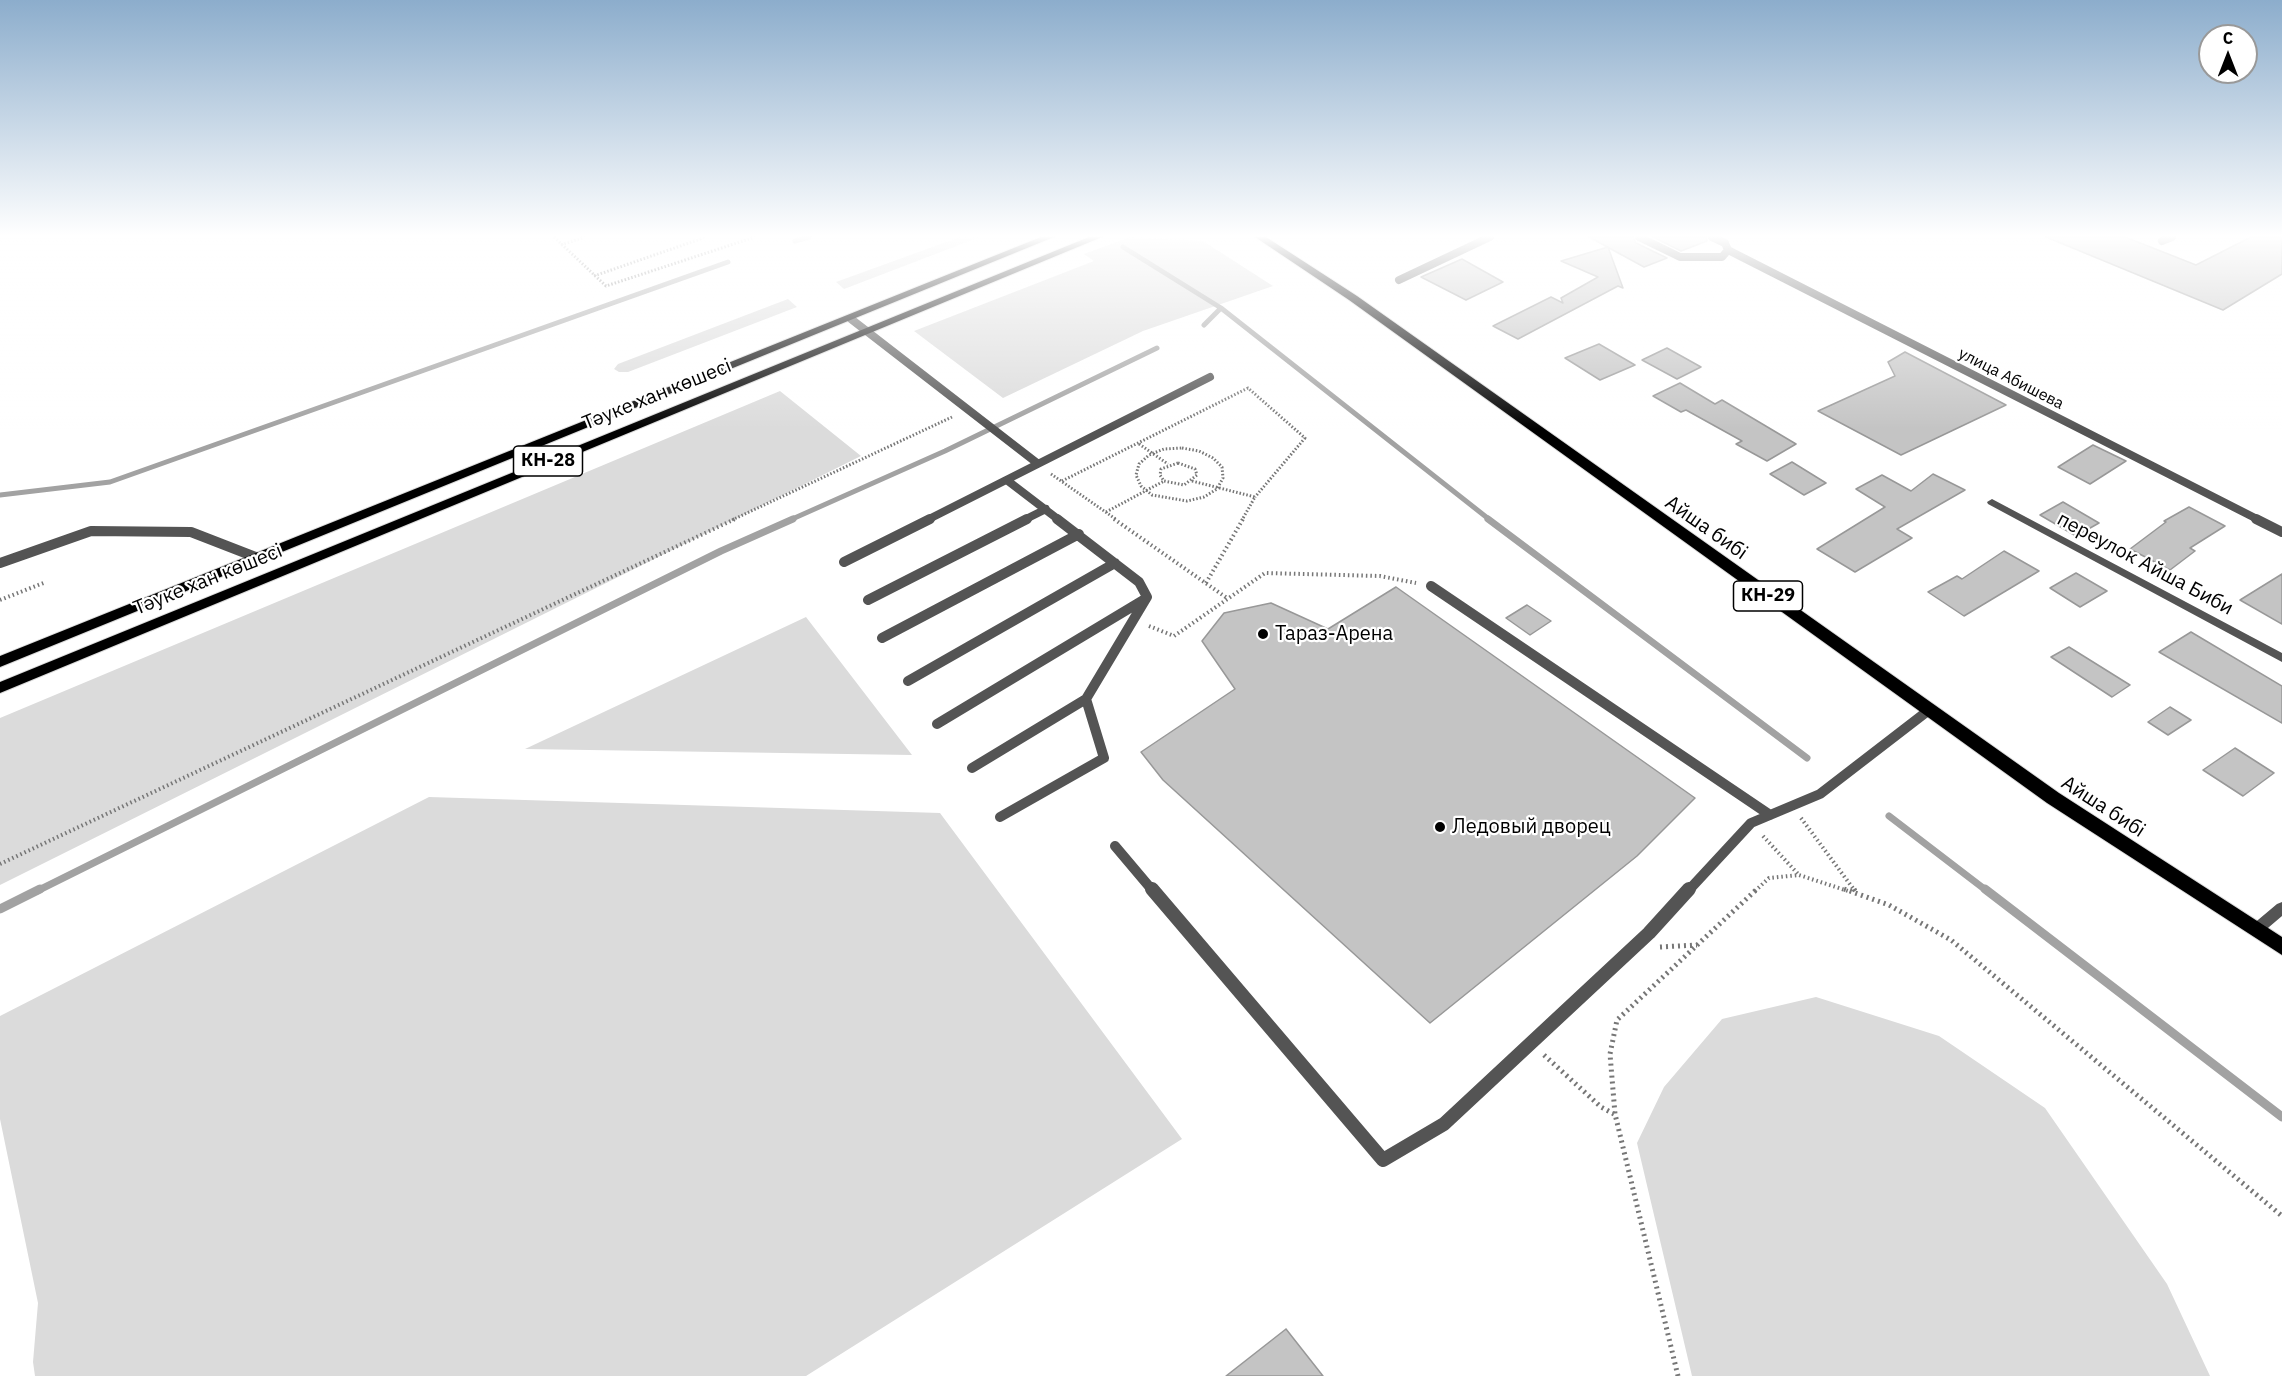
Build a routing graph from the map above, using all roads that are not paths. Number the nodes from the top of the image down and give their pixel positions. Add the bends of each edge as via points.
1 (894, 301) edge
2 (938, 301) edge
3 (1357, 301) edge
4 (1829, 301) edge
5 (851, 319) junction
6 (866, 330) junction
7 (1210, 377) dead end
8 (1037, 463) junction
9 (1008, 481) junction
10 (1992, 502) dead end
11 (1046, 508) junction
12 (2282, 532) edge
13 (1079, 534) junction
14 (258, 558) junction
15 (844, 562) dead end
16 (0, 563) edge
17 (1115, 563) junction
18 (1431, 586) road end
19 (1147, 597) junction
20 (868, 600) dead end
21 (882, 638) dead end
22 (2282, 658) edge
23 (0, 662) edge
24 (908, 681) dead end
25 (0, 688) edge
26 (1086, 699) junction
27 (1929, 710) junction
28 (937, 724) dead end
29 (972, 768) dead end
30 (1770, 815) junction
31 (1000, 817) dead end
32 (1115, 846) dead end
33 (2282, 908) edge
34 (2257, 929) junction
35 (2282, 947) edge

1 - 5 main road, Тәуке хан көшесі / КН-28
2 - 6 main road, Тәуке хан көшесі / КН-28
3 - 27 main road, Айша бибі / КН-29
4 - 12 lane, улица Абишева
5 - 6 lane
5 - 14 main road, Тәуке хан көшесі / КН-28
6 - 8 lane
6 - 25 main road, Тәуке хан көшесі / КН-28
7 - 8 lane
8 - 9 lane
9 - 11 lane
9 - 15 lane
10 - 22 street, переулок Айша Биби
11 - 13 lane
11 - 20 lane
13 - 17 lane
13 - 21 lane
14 - 16 lane via 191,532 91,531
14 - 23 main road, Тәуке хан көшесі / КН-28
17 - 19 lane via 1139,582
17 - 24 lane
18 - 30 lane
19 - 26 lane
19 - 28 lane
26 - 29 lane
26 - 31 lane via 1104,758
27 - 30 lane via 1820,794
27 - 34 main road, Айша бибі / КН-29 via 2053,798
30 - 32 lane via 1751,823 1632,949 1444,1124 1383,1160
33 - 34 street
34 - 35 main road, Айша бибі / КН-29

